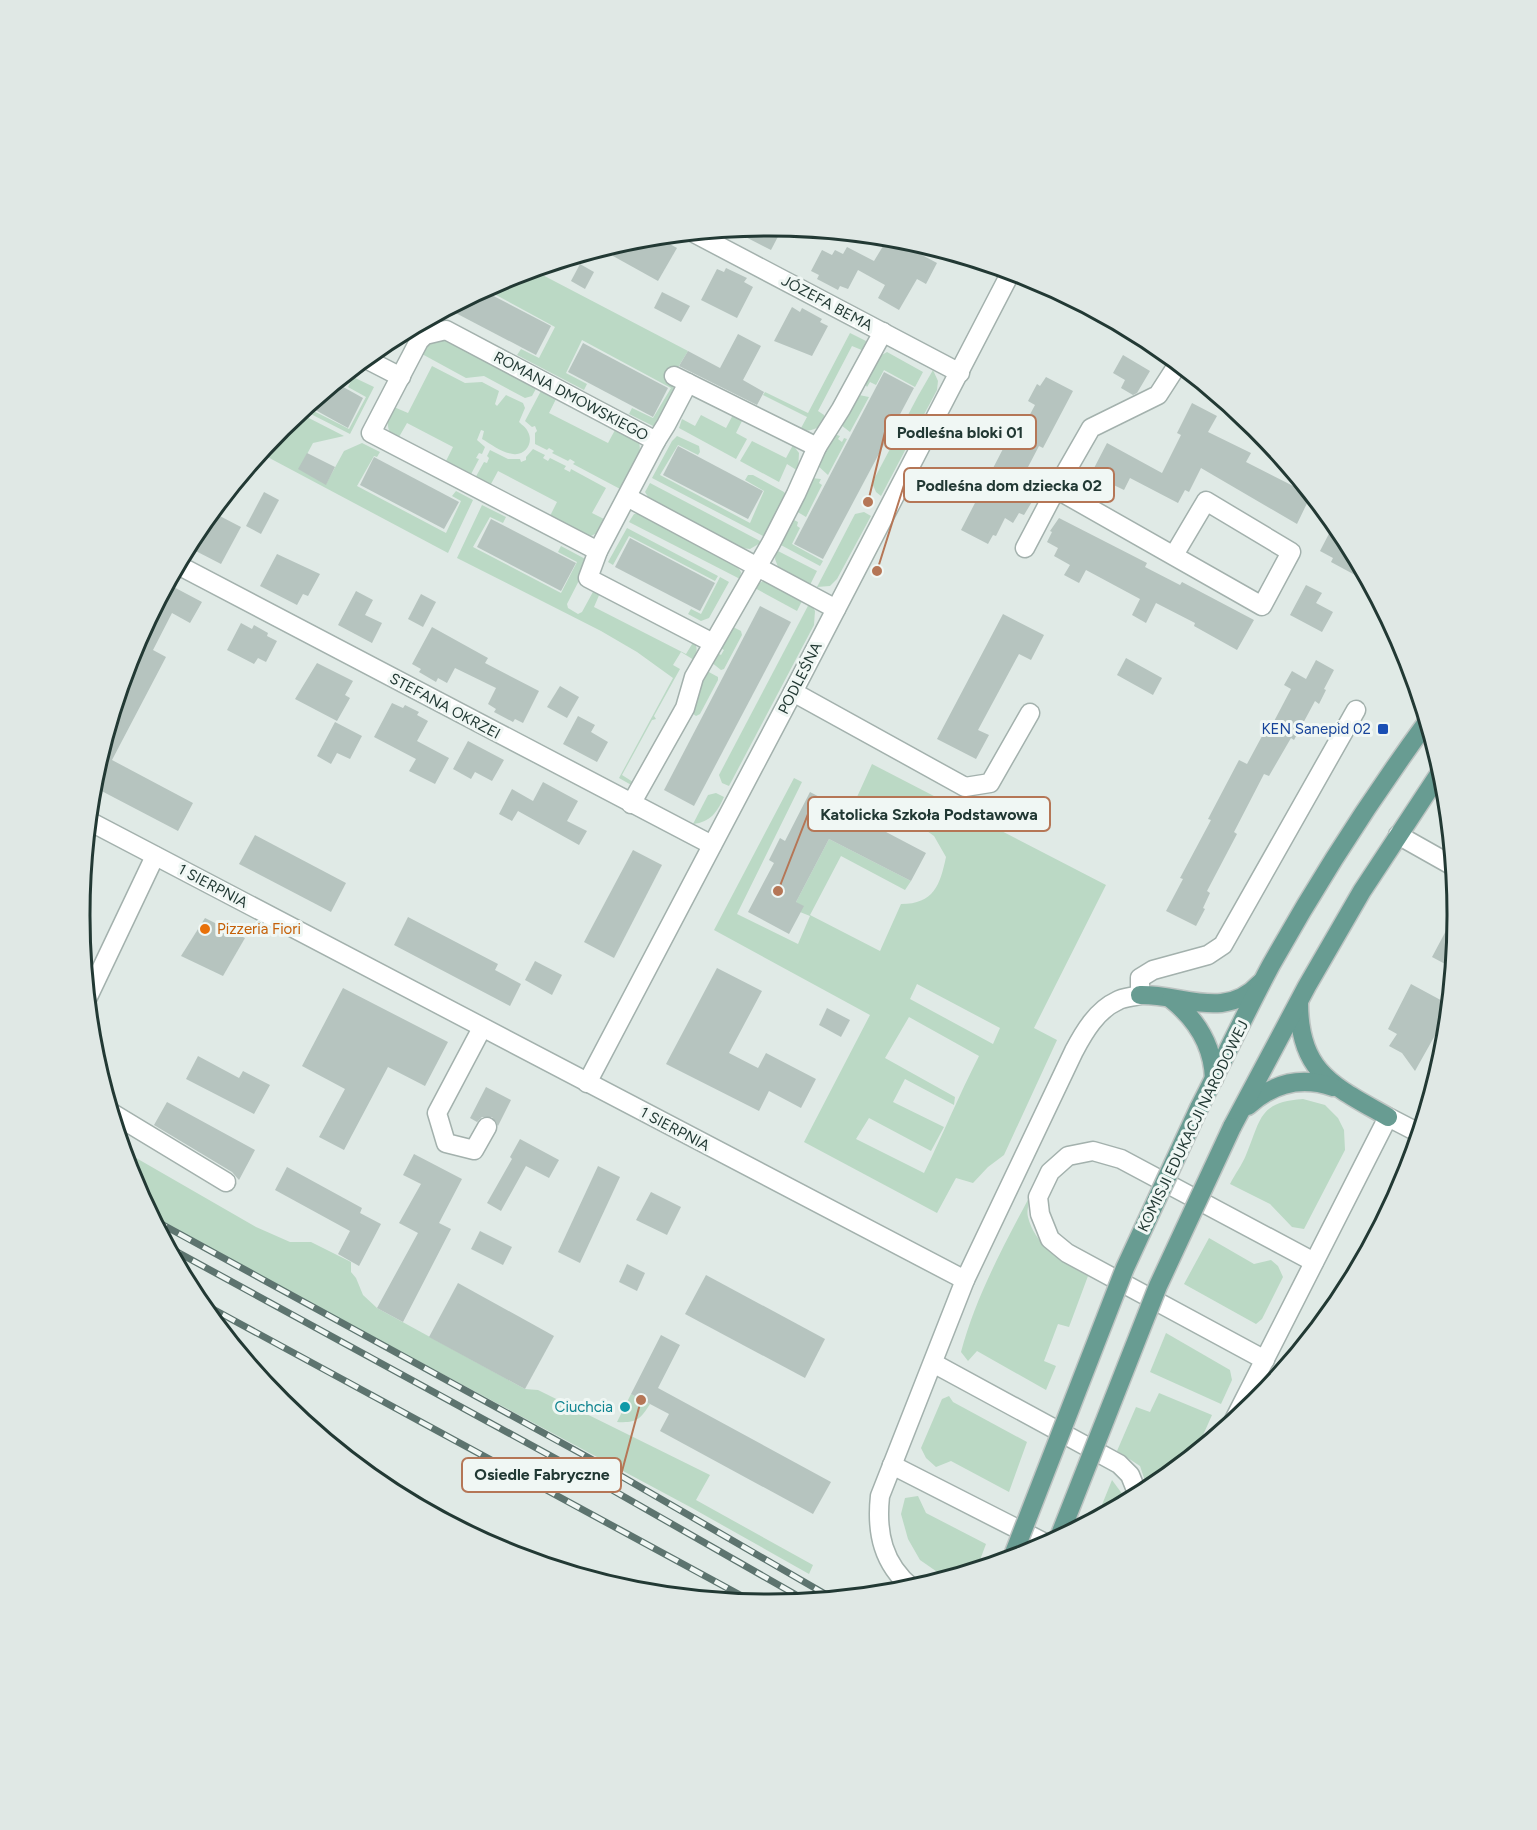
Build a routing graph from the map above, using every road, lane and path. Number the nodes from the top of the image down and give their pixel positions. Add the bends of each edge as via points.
1 (707, 240) edge
2 (1007, 280) edge
3 (883, 332) junction
4 (374, 363) edge
5 (1173, 371) edge
6 (960, 373) junction
7 (401, 377) junction
8 (656, 441) junction
9 (817, 447) junction
10 (1056, 489) junction
11 (627, 497) junction
12 (1025, 548) dead end
13 (598, 551) junction
14 (1174, 555) junction
15 (757, 567) junction
16 (185, 569) edge
17 (836, 609) junction
18 (713, 643) junction
19 (793, 692) junction
20 (1356, 710) dead end
21 (1030, 713) dead end
22 (1421, 730) edge
23 (1434, 782) edge
24 (632, 804) junction
25 (96, 825) edge
26 (1398, 835) junction
27 (712, 846) junction
28 (155, 856) junction
29 (1445, 861) edge
30 (1264, 980) junction
31 (94, 985) edge
32 (1140, 995) junction
33 (1169, 998) junction
34 (1299, 1001) junction
35 (482, 1028) junction
36 (1214, 1079) junction
37 (587, 1083) junction
38 (1342, 1090) junction
39 (1388, 1117) junction
40 (122, 1119) edge
41 (1236, 1120) junction
42 (487, 1127) dead end
43 (1412, 1129) edge
44 (226, 1182) dead end
45 (1314, 1262) junction
46 (965, 1280) junction
47 (1265, 1360) junction
48 (933, 1363) junction
49 (1246, 1397) edge
50 (892, 1464) junction
51 (1134, 1486) edge
52 (1063, 1527) edge
53 (1036, 1538) edge
54 (1017, 1546) edge
55 (903, 1580) edge

1 - 3 street, JÓZEFA BEMA
2 - 6 street, PODLEŚNA
3 - 6 street, JÓZEFA BEMA
3 - 9 street
4 - 7 street
5 - 10 street via 1158,395 1092,428
6 - 17 street, PODLEŚNA
7 - 8 street, ROMANA DMOWSKIEGO via 419,341 446,330
7 - 13 street via 371,433
8 - 9 street via 666,425 681,379
8 - 11 street, ROMANA DMOWSKIEGO
9 - 15 street
10 - 12 street
10 - 14 street
11 - 13 street, ROMANA DMOWSKIEGO
11 - 15 street
13 - 18 street, ROMANA DMOWSKIEGO via 588,578
14 - 14 street via 1262,606 1291,552 1206,501
15 - 17 street
15 - 18 street
16 - 24 street, STEFANA OKRZEI
17 - 19 street, PODLEŚNA
18 - 24 street via 694,677 685,708
19 - 21 street via 964,787 990,783
19 - 27 street, PODLEŚNA
20 - 32 street via 1223,945 1208,955 1153,970 1140,978
22 - 30 main road, KOMISJI EDUKACJI NARODOWEJ via 1339,851
23 - 26 main road
24 - 27 street, STEFANA OKRZEI
25 - 28 street, 1 SIERPNIA
26 - 29 street
26 - 34 main road
27 - 37 street, PODLEŚNA
28 - 31 street
28 - 35 street, 1 SIERPNIA
30 - 33 main road via 1249,993 1224,1003
30 - 36 main road, KOMISJI EDUKACJI NARODOWEJ
32 - 33 main road
32 - 46 street via 1117,1000 1084,1031
33 - 36 main road via 1184,1009 1202,1033
34 - 38 main road via 1306,1050 1317,1069
34 - 41 main road
35 - 37 street, 1 SIERPNIA
35 - 42 street via 437,1113 446,1143 474,1150
36 - 54 main road, KOMISJI EDUKACJI NARODOWEJ, bridge via 1125,1268
37 - 46 street, 1 SIERPNIA
38 - 39 main road
38 - 41 main road via 1312,1081 1290,1082 1262,1094
39 - 43 street
39 - 45 street
40 - 44 street
41 - 52 main road, bridge via 1158,1286
45 - 47 street
45 - 47 street via 1120,1159 1093,1151 1068,1156 1050,1172 1038,1197 1050,1239 1067,1253
46 - 48 street
47 - 49 street
48 - 50 street
48 - 51 street via 1119,1464
50 - 53 street
50 - 55 street via 880,1496 879,1527 890,1564

